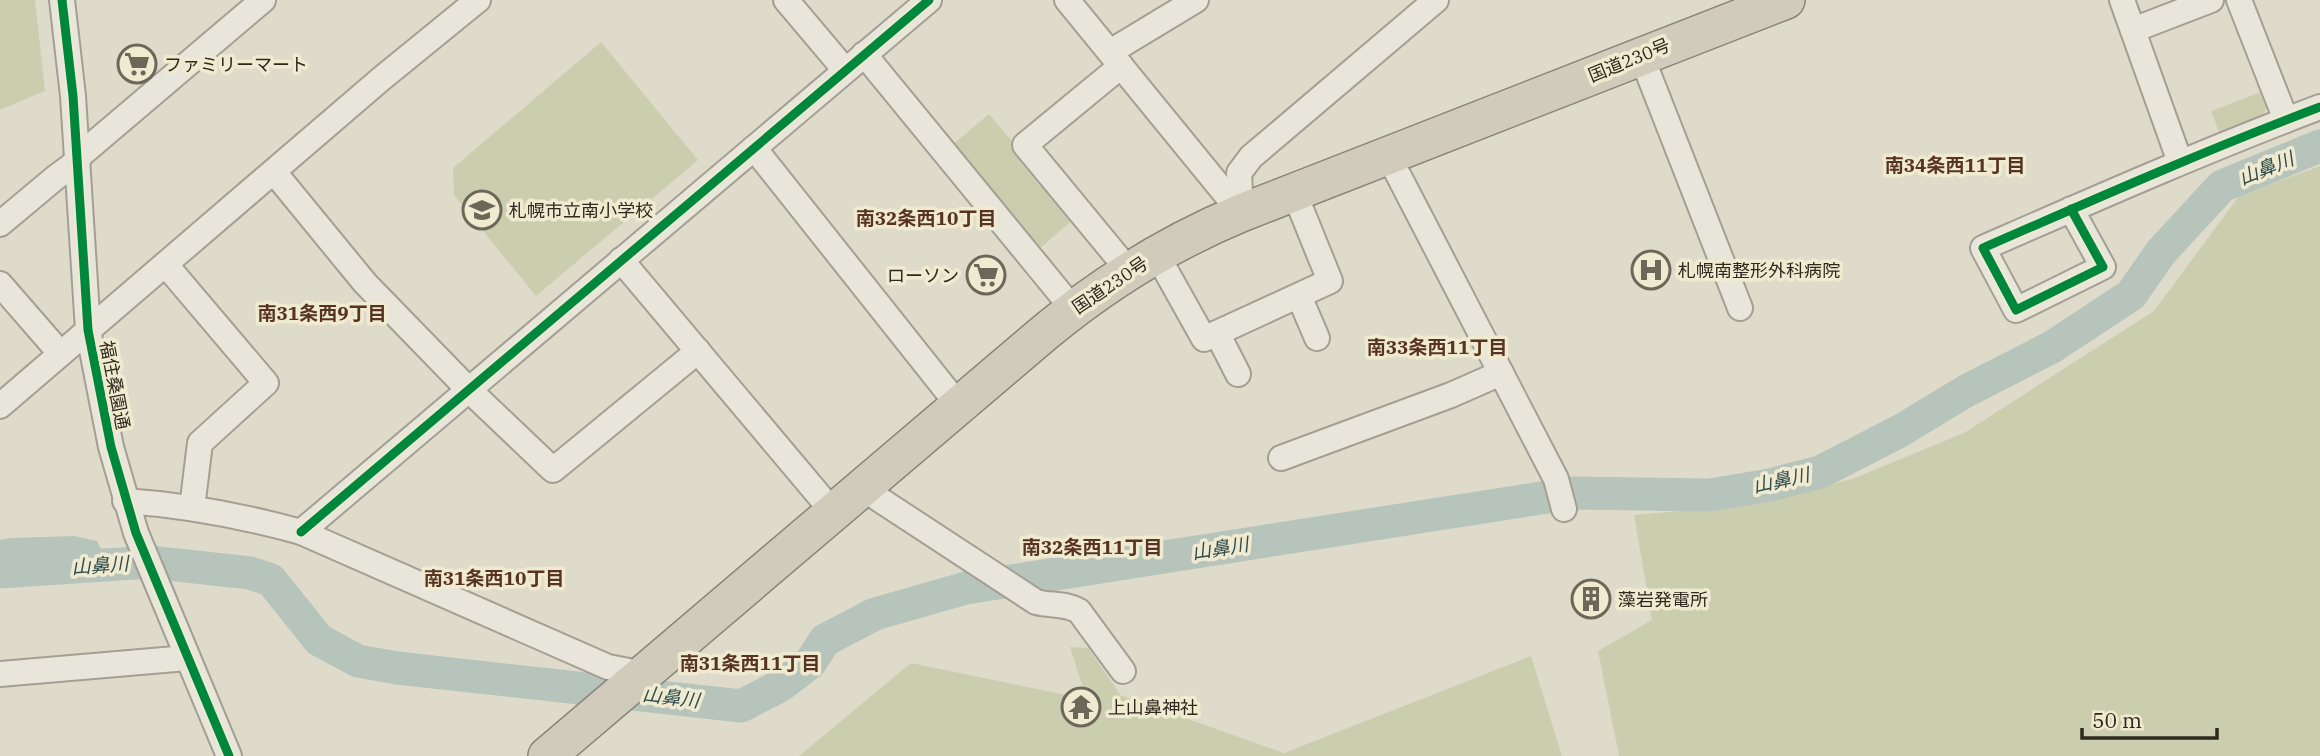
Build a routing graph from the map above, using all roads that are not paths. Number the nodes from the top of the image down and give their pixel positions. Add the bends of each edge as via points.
1 (62, 0) edge
2 (263, 0) edge
3 (478, 0) edge
4 (786, 0) edge
5 (929, 0) edge
6 (1067, 0) edge
7 (1196, 0) edge
8 (1786, 0) edge
9 (2122, 0) edge
10 (2211, 0) edge
11 (2239, 0) edge
12 (1424, 4) edge
13 (2133, 30) junction
14 (864, 54) junction
15 (1641, 55) junction
16 (1115, 59) junction
17 (845, 70) junction
18 (2320, 107) edge
19 (2286, 120) junction
20 (754, 148) junction
21 (1389, 157) junction
22 (78, 159) junction
23 (2180, 162) junction
24 (274, 172) junction
25 (1294, 192) junction
26 (2071, 209) junction
27 (1241, 213) junction
28 (0, 224) edge
29 (621, 260) junction
30 (1143, 263) junction
31 (166, 265) junction
32 (0, 284) edge
33 (1299, 296) junction
34 (1740, 308) dead end
35 (1073, 309) junction
36 (88, 330) junction
37 (1217, 333) junction
38 (1317, 338) dead end
39 (698, 351) junction
40 (61, 353) junction
41 (1502, 373) junction
42 (1238, 374) dead end
43 (469, 390) junction
44 (0, 406) edge
45 (959, 406) junction
46 (1281, 458) dead end
47 (862, 488) junction
48 (125, 501) junction
49 (192, 508) junction
50 (1564, 509) dead end
51 (833, 512) junction
52 (301, 532) junction
53 (187, 658) junction
54 (1123, 670) dead end
55 (0, 674) edge
56 (641, 676) junction
57 (229, 756) edge
58 (547, 756) edge

1 - 22 street, 福住桑園通
2 - 22 street
3 - 24 street
4 - 17 street
5 - 14 street
6 - 16 street
7 - 16 street
8 - 15 highway, 国道230号
9 - 13 street
10 - 13 street
11 - 19 street
12 - 27 street via 1251,157 1239,173
13 - 23 street
14 - 17 street
14 - 35 street
15 - 21 highway, 国道230号
15 - 34 street
16 - 27 street
16 - 30 street via 1025,145
17 - 20 street
18 - 19 street
19 - 23 street
20 - 29 street
20 - 45 street
21 - 25 highway, 国道230号
21 - 41 street
22 - 28 street
22 - 36 street, 福住桑園通
23 - 26 street
24 - 31 street
24 - 43 street via 365,283
25 - 27 highway, 国道230号
25 - 33 street via 1330,281
26 - 26 street via 1983,248 2016,310 2103,267
27 - 30 highway, 国道230号
29 - 39 street
29 - 43 street
30 - 35 highway, 国道230号
30 - 37 street via 1204,339
31 - 36 street
31 - 49 street via 266,383 200,443
32 - 40 street
33 - 37 street
33 - 38 street
35 - 45 highway, 国道230号
36 - 40 street
36 - 48 street, 福住桑園通
37 - 42 street
39 - 43 street via 553,471
39 - 51 street
40 - 44 street
41 - 46 street
41 - 50 street via 1556,479
43 - 52 street
45 - 47 highway, 国道230号
47 - 51 highway, 国道230号
47 - 54 street via 1036,602 1069,605 1079,611
48 - 49 street
48 - 53 street, 福住桑園通
49 - 52 street
51 - 56 highway, 国道230号
52 - 56 street via 608,667
53 - 55 street
53 - 57 street, 福住桑園通
56 - 58 highway, 国道230号

